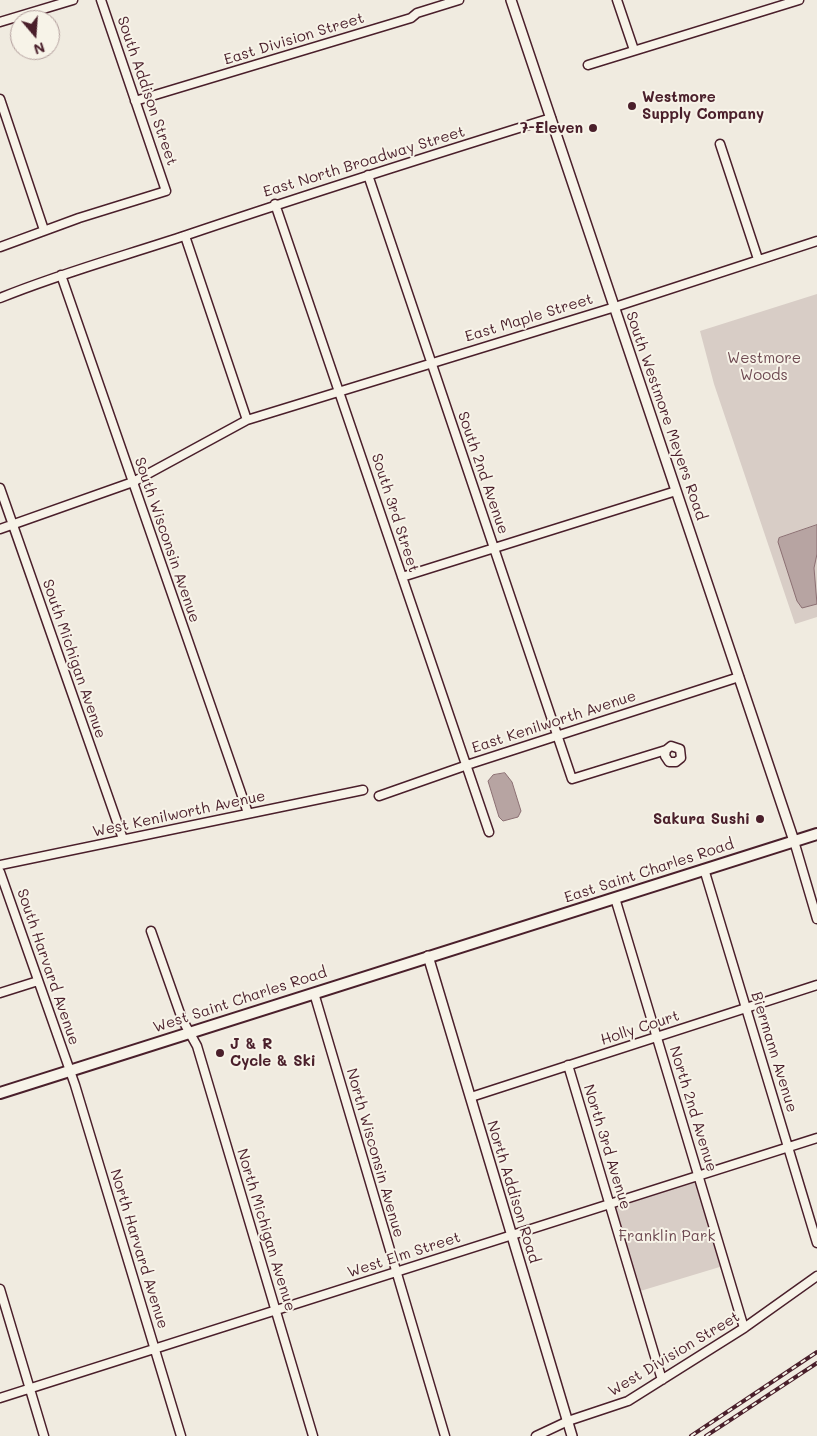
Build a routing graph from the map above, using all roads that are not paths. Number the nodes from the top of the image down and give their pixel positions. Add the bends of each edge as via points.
1 (73, 0) edge
2 (101, 0) edge
3 (459, 0) edge
4 (511, 0) edge
5 (617, 0) edge
6 (799, 0) edge
7 (0, 22) edge
8 (634, 50) junction
9 (588, 65) dead end
10 (0, 99) edge
11 (135, 101) junction
12 (551, 118) junction
13 (720, 144) dead end
14 (368, 175) junction
15 (275, 204) junction
16 (44, 230) junction
17 (185, 236) junction
18 (817, 241) edge
19 (0, 247) edge
20 (758, 259) junction
21 (61, 275) junction
22 (0, 298) edge
23 (615, 307) junction
24 (431, 362) junction
25 (340, 391) junction
26 (247, 420) junction
27 (133, 482) junction
28 (0, 488) edge
29 (676, 491) junction
30 (13, 524) junction
31 (0, 529) edge
32 (494, 548) junction
33 (402, 578) junction
34 (739, 677) junction
35 (558, 736) junction
36 (666, 750) dead end
37 (466, 765) junction
38 (363, 790) dead end
39 (380, 796) dead end
40 (248, 814) junction
41 (489, 832) dead end
42 (817, 834) edge
43 (123, 839) junction
44 (794, 841) junction
45 (0, 865) edge
46 (704, 869) junction
47 (0, 872) edge
48 (615, 898) junction
49 (817, 919) edge
50 (151, 931) dead end
51 (490, 937) joint
52 (428, 956) junction
53 (38, 981) junction
54 (817, 985) edge
55 (314, 992) junction
56 (0, 993) edge
57 (746, 1008) junction
58 (190, 1032) junction
59 (657, 1037) junction
60 (568, 1066) junction
61 (70, 1070) junction
62 (0, 1093) edge
63 (471, 1097) junction
64 (817, 1138) edge
65 (788, 1147) junction
66 (698, 1176) junction
67 (610, 1204) junction
68 (512, 1235) junction
69 (817, 1243) edge
70 (396, 1273) junction
71 (817, 1276) edge
72 (0, 1289) edge
73 (276, 1312) junction
74 (744, 1328) junction
75 (155, 1349) junction
76 (662, 1380) junction
77 (30, 1389) junction
78 (0, 1398) edge
79 (568, 1421) junction
80 (44, 1436) edge
81 (181, 1436) edge
82 (313, 1436) edge
83 (445, 1436) edge
84 (536, 1436) edge
85 (572, 1436) edge

1 - 7 street
2 - 11 street, South Addison Street
3 - 11 street, East Division Street via 417,13 411,18
4 - 12 street, South Westmore Meyers Road
5 - 8 street
6 - 8 street
8 - 9 street
10 - 16 street
11 - 16 street, South Addison Street via 166,191
12 - 14 street, East North Broadway Street
12 - 23 street, South Westmore Meyers Road
13 - 20 street
14 - 15 street, East North Broadway Street
14 - 24 street, South 2nd Avenue
15 - 17 street, East North Broadway Street
15 - 25 street, South 3rd Street
16 - 19 street
17 - 21 street, East North Broadway Street
17 - 26 street
18 - 20 street, East Maple Street
20 - 23 street, East Maple Street
21 - 22 street, East North Broadway Street
21 - 27 street, South Wisconsin Avenue
23 - 24 street, East Maple Street
23 - 29 street, South Westmore Meyers Road
24 - 25 street, East Maple Street
24 - 32 street, South 2nd Avenue
25 - 26 street, East Maple Street
25 - 33 street, South 3rd Street
26 - 27 street, East Maple Street
27 - 30 street, East Maple Street
27 - 40 street, South Wisconsin Avenue
28 - 30 street, South Michigan Avenue
29 - 32 street
29 - 34 street, South Westmore Meyers Road
30 - 31 street, East Maple Street
30 - 43 street, South Michigan Avenue
32 - 33 street
32 - 35 street, South 2nd Avenue
33 - 37 street, South 3rd Street
34 - 35 street, East Kenilworth Avenue
34 - 44 street, South Westmore Meyers Road
35 - 36 street, South 2nd Avenue via 572,779
35 - 37 street, East Kenilworth Avenue
37 - 39 street, East Kenilworth Avenue
37 - 41 street, South 3rd Street
38 - 40 street, West Kenilworth Avenue
40 - 43 street, West Kenilworth Avenue
42 - 44 main road, East Saint Charles Road
43 - 45 street, West Kenilworth Avenue
44 - 46 main road, East Saint Charles Road
44 - 49 street
46 - 48 main road, East Saint Charles Road
46 - 57 street, Biermann Avenue
47 - 53 street, South Harvard Avenue
48 - 51 main road, East Saint Charles Road
48 - 59 street, North 2nd Avenue
50 - 58 street via 182,1019
51 - 52 main road, West Saint Charles Road
52 - 55 main road, West Saint Charles Road
52 - 63 street, North Addison Road
53 - 56 street
53 - 61 street, South Harvard Avenue
54 - 57 street, Holly Court
55 - 58 main road, West Saint Charles Road
55 - 70 street, North Wisconsin Avenue
57 - 59 street, Holly Court
57 - 65 street, Biermann Avenue
58 - 61 main road, West Saint Charles Road
58 - 73 street, North Michigan Avenue via 197,1046
59 - 60 street, Holly Court
59 - 66 street, North 2nd Avenue
60 - 63 street, Holly Court
60 - 67 street, North 3rd Avenue
61 - 62 main road, West Saint Charles Road
61 - 75 street, North Harvard Avenue
63 - 68 street, North Addison Road
64 - 65 street, West Elm Street
65 - 66 street, West Elm Street
65 - 69 street, Biermann Avenue
66 - 67 street, West Elm Street
66 - 74 street, North 2nd Avenue
67 - 68 street, West Elm Street
67 - 76 street, North 3rd Avenue
68 - 70 street, West Elm Street
68 - 79 street, North Addison Road
70 - 73 street, West Elm Street
70 - 83 street, North Wisconsin Avenue
71 - 74 street, West Division Street
72 - 77 street
73 - 75 street, West Elm Street
73 - 82 street, North Michigan Avenue
74 - 76 street, West Division Street
75 - 77 street, West Elm Street
75 - 81 street, North Harvard Avenue
76 - 79 street, West Division Street via 628,1401
77 - 78 street, West Elm Street
77 - 80 street
79 - 84 street, West Division Street
79 - 85 street, North Addison Road

